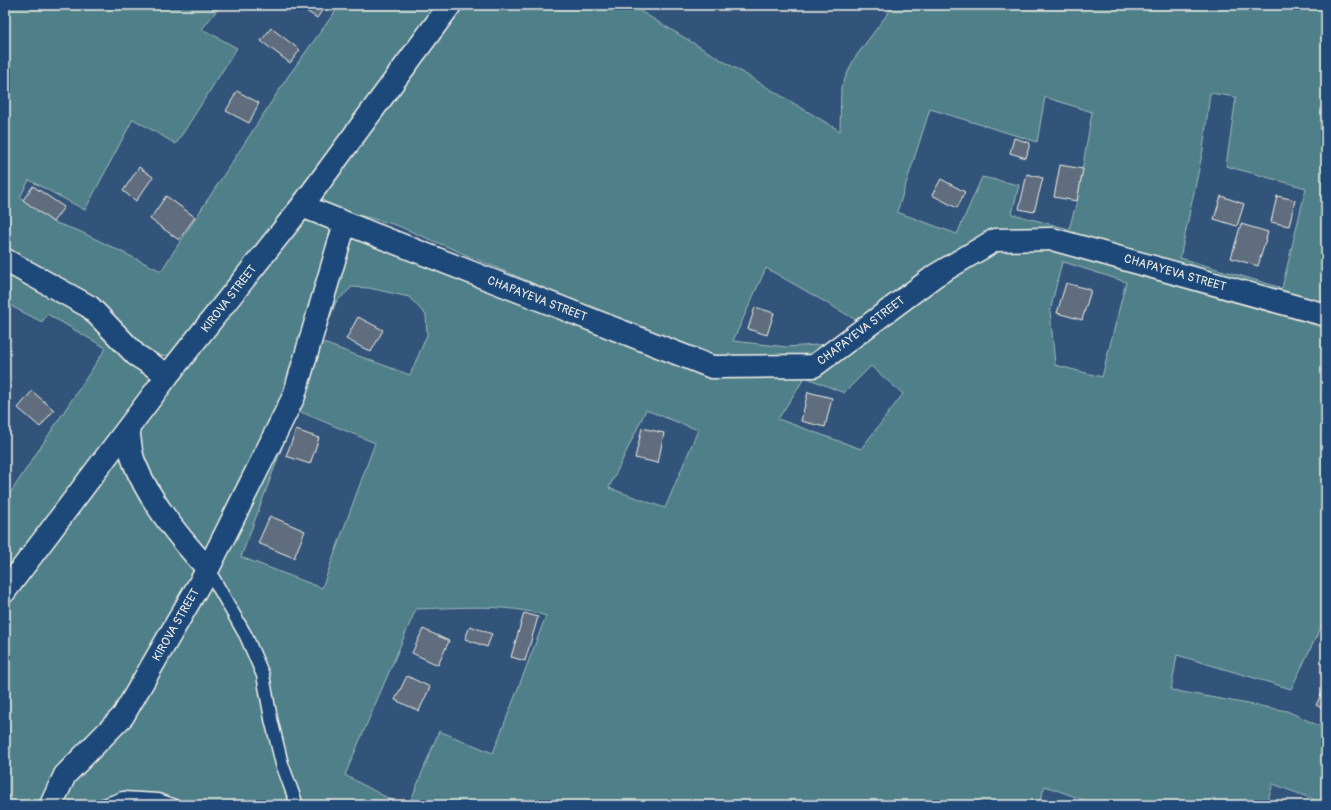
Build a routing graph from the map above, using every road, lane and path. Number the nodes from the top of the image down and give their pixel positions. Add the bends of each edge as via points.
1 (450, 5) edge
2 (302, 206) junction
3 (345, 223) junction
4 (5, 260) edge
5 (1326, 315) edge
6 (168, 376) junction
7 (128, 428) junction
8 (208, 569) junction
9 (5, 591) edge
10 (50, 805) edge
11 (104, 805) edge
12 (173, 805) edge
13 (297, 805) edge

1 - 2 street, KIROVA STREET
2 - 3 street, CHAPAYEVA STREET
2 - 6 street, KIROVA STREET
3 - 5 street, CHAPAYEVA STREET via 712,367 814,366 936,275 995,240 1052,239
3 - 8 street, KIROVA STREET via 294,396
4 - 6 street via 90,307 136,355
6 - 7 street, KIROVA STREET
7 - 8 street via 133,461 150,496
7 - 9 street, KIROVA STREET
8 - 10 street, KIROVA STREET via 123,716 65,775
8 - 13 lane via 246,636 263,675 280,756
11 - 12 lane via 123,798 158,800

